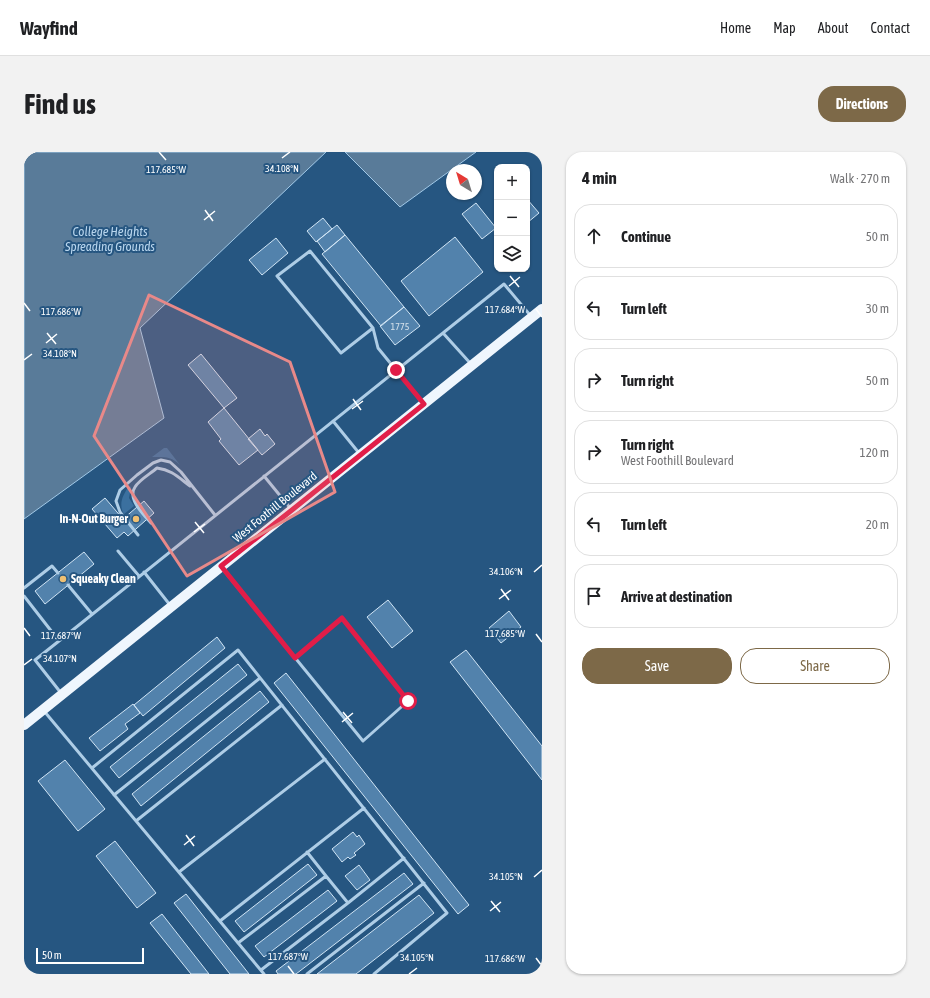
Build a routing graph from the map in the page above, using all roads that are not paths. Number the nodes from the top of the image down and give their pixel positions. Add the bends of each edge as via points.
1 (542, 309) edge
2 (532, 317) junction
3 (373, 328) junction
4 (443, 333) junction
5 (472, 365) junction
6 (396, 370) junction
7 (424, 404) junction
8 (333, 421) junction
9 (360, 455) junction
10 (264, 476) junction
11 (194, 490) junction
12 (292, 510) junction
13 (215, 515) junction
14 (151, 523) dead end
15 (138, 535) dead end
16 (118, 551) dead end
17 (221, 566) junction
18 (144, 572) junction
19 (58, 573) dead end
20 (139, 576) junction
21 (68, 585) dead end
22 (24, 588) edge
23 (24, 596) edge
24 (171, 606) junction
25 (92, 614) junction
26 (59, 641) junction
27 (295, 658) junction
28 (260, 678) junction
29 (62, 694) junction
30 (282, 705) junction
31 (43, 709) junction
32 (24, 725) edge
33 (325, 759) junction
34 (92, 768) junction
35 (114, 795) junction
36 (364, 808) junction
37 (136, 820) junction
38 (308, 852) junction
39 (404, 858) junction
40 (179, 872) junction
41 (326, 876) junction
42 (424, 884) junction
43 (348, 903) junction
44 (220, 921) junction
45 (238, 943) junction
46 (261, 970) junction
47 (264, 974) edge
48 (307, 974) edge
49 (374, 974) edge

1 - 2 main road, West Foothill Boulevard
2 - 4 lane via 504,284
2 - 5 main road, West Foothill Boulevard
3 - 3 lane via 310,251 277,276 341,353
3 - 6 lane via 378,348
4 - 5 lane
4 - 6 lane
5 - 7 main road, West Foothill Boulevard
6 - 7 lane
6 - 8 lane
7 - 9 main road, West Foothill Boulevard
8 - 9 lane
8 - 10 lane
9 - 12 main road, West Foothill Boulevard
10 - 12 lane
10 - 13 lane
11 - 13 lane
11 - 14 lane via 172,471 157,468 134,488 133,494 134,500
11 - 15 lane via 170,462 161,460 153,463 137,475 120,490 116,501 120,512
12 - 17 main road, West Foothill Boulevard
13 - 18 lane
16 - 20 lane
17 - 24 main road, West Foothill Boulevard
17 - 27 lane
18 - 20 lane
18 - 24 lane
19 - 22 lane via 52,566
20 - 25 lane
21 - 25 lane
23 - 26 lane
24 - 29 main road, West Foothill Boulevard
25 - 26 lane
26 - 29 lane via 35,660
27 - 27 lane via 363,741 408,701 342,618
28 - 30 lane
28 - 34 lane via 238,650
28 - 35 lane
29 - 31 main road, West Foothill Boulevard
30 - 33 lane
30 - 37 lane
31 - 32 main road, West Foothill Boulevard
31 - 34 lane
33 - 36 lane
33 - 40 lane
34 - 35 lane
35 - 37 lane
36 - 38 lane
36 - 39 lane
37 - 40 lane
38 - 41 lane
38 - 44 lane
39 - 42 lane
39 - 43 lane
40 - 44 lane
41 - 43 lane
41 - 45 lane
42 - 48 lane
42 - 49 lane via 447,913
43 - 46 lane
44 - 45 lane
45 - 46 lane
46 - 47 lane

